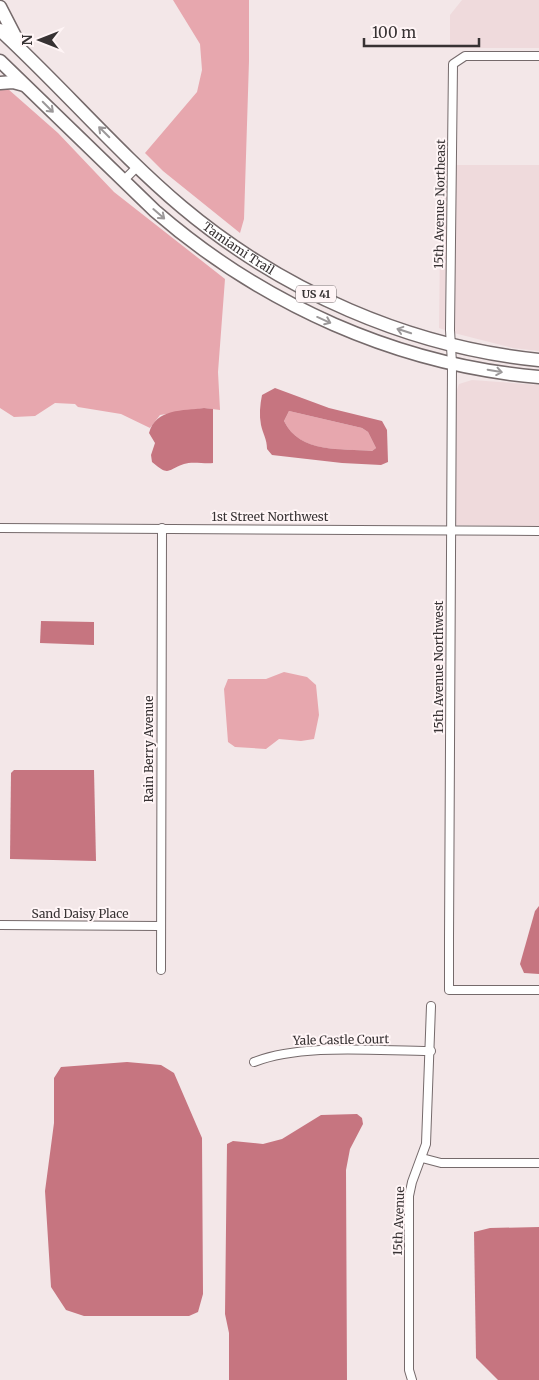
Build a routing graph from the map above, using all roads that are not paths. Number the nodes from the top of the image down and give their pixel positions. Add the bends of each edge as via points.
1 (0, 7) edge
2 (0, 30) edge
3 (22, 51) junction
4 (539, 56) edge
5 (0, 61) edge
6 (0, 83) edge
7 (26, 86) junction
8 (138, 166) junction
9 (123, 181) junction
10 (451, 344) junction
11 (539, 360) edge
12 (452, 362) junction
13 (539, 376) edge
14 (0, 528) edge
15 (162, 528) junction
16 (450, 530) junction
17 (539, 531) edge
18 (0, 925) edge
19 (160, 926) junction
20 (160, 970) dead end
21 (539, 990) edge
22 (431, 1006) dead end
23 (431, 1051) junction
24 (254, 1062) dead end
25 (422, 1158) junction
26 (539, 1163) edge
27 (412, 1380) edge

1 - 3 main road
2 - 3 main road, Tamiami Trail / US 41
8 -> 3 main road, Tamiami Trail / US 41
4 - 10 street, 15th Avenue Northeast via 465,56 453,64
5 - 7 main road, Tamiami Trail / US 41
6 - 7 main road
7 -> 9 main road, Tamiami Trail / US 41
8 - 9 street
10 -> 8 main road, Tamiami Trail / US 41 via 391,327 281,276 204,224
9 -> 12 main road, Tamiami Trail / US 41 via 181,234 272,294 347,331
10 - 11 main road, Tamiami Trail / US 41
10 - 12 street, 15th Avenue Northwest
12 -> 13 main road, Tamiami Trail / US 41 via 498,372
12 - 16 street, 15th Avenue Northwest
14 - 15 street, 1st Street Northwest
15 - 16 street, 1st Street Northwest
15 - 19 street, Rain Berry Avenue
16 - 17 street, 1st Street Northwest
16 - 21 street, 15th Avenue Northwest via 449,990
18 - 19 street, Sand Daisy Place
19 - 20 street, Rain Berry Avenue
22 - 23 street, 15th Avenue
23 - 24 street, Yale Castle Court via 298,1051 274,1054
23 - 25 street, 15th Avenue via 428,1121
25 - 26 street via 441,1163
25 - 27 street, 15th Avenue via 409,1196 409,1370

